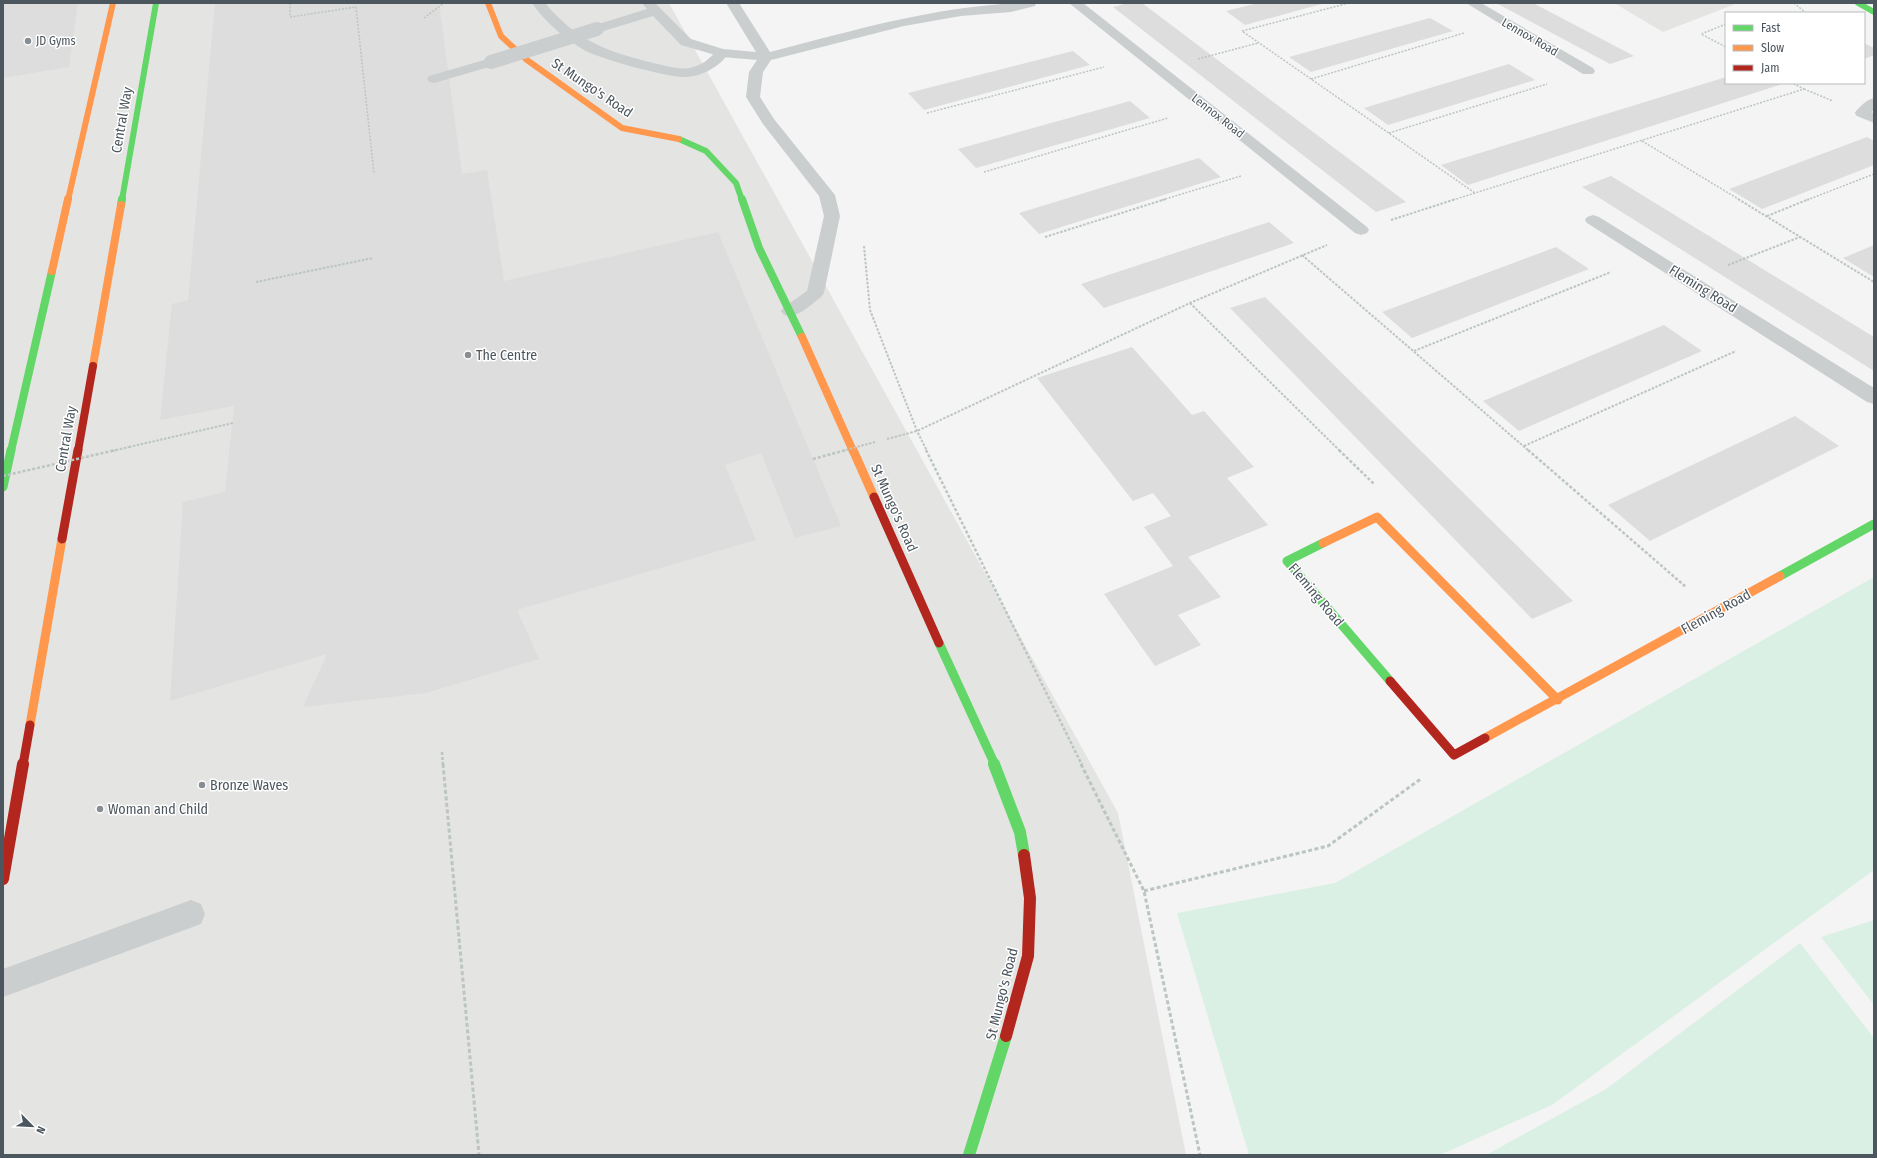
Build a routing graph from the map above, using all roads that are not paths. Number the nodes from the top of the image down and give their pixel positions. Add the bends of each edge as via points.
1 (114, 3) edge
2 (156, 3) edge
3 (488, 3) edge
4 (538, 3) edge
5 (732, 3) edge
6 (1030, 3) edge
7 (1075, 3) edge
8 (1472, 3) edge
9 (1858, 3) edge
10 (651, 7) edge
11 (958, 8) edge
12 (1874, 12) edge
13 (722, 53) junction
14 (766, 57) junction
15 (1588, 71) road end
16 (434, 79) dead end
17 (1874, 102) edge
18 (1868, 116) edge
19 (1593, 220) dead end
20 (1361, 230) road end
21 (790, 311) junction
22 (1874, 397) edge
23 (3, 487) edge
24 (1874, 524) edge
25 (1558, 700) junction
26 (3, 879) edge
27 (191, 914) dead end
28 (3, 983) edge
29 (968, 1155) edge

1 - 23 street
2 - 26 street, Central Way
3 - 21 street, St Mungo's Road via 501,36 527,60 622,128 676,138 706,151 736,183 759,248
4 - 13 street via 549,17 597,51 620,58 684,73 707,67
5 - 14 street
6 - 11 street via 1011,8
7 - 20 street, Lennox Road
8 - 15 street, Lennox Road
9 - 12 street
10 - 13 street via 686,42
10 - 16 street, bridge via 597,29
11 - 14 street
13 - 14 street
14 - 21 street via 756,72 753,97 768,121 827,195 832,216 814,293
17 - 18 street
19 - 22 street, Fleming Road
21 - 29 street, St Mungo's Road via 1001,779 1020,832 1030,898 1028,956 1013,1015
24 - 25 street, Fleming Road
25 - 25 street, Fleming Road via 1378,517 1286,561 1454,755
27 - 28 street

